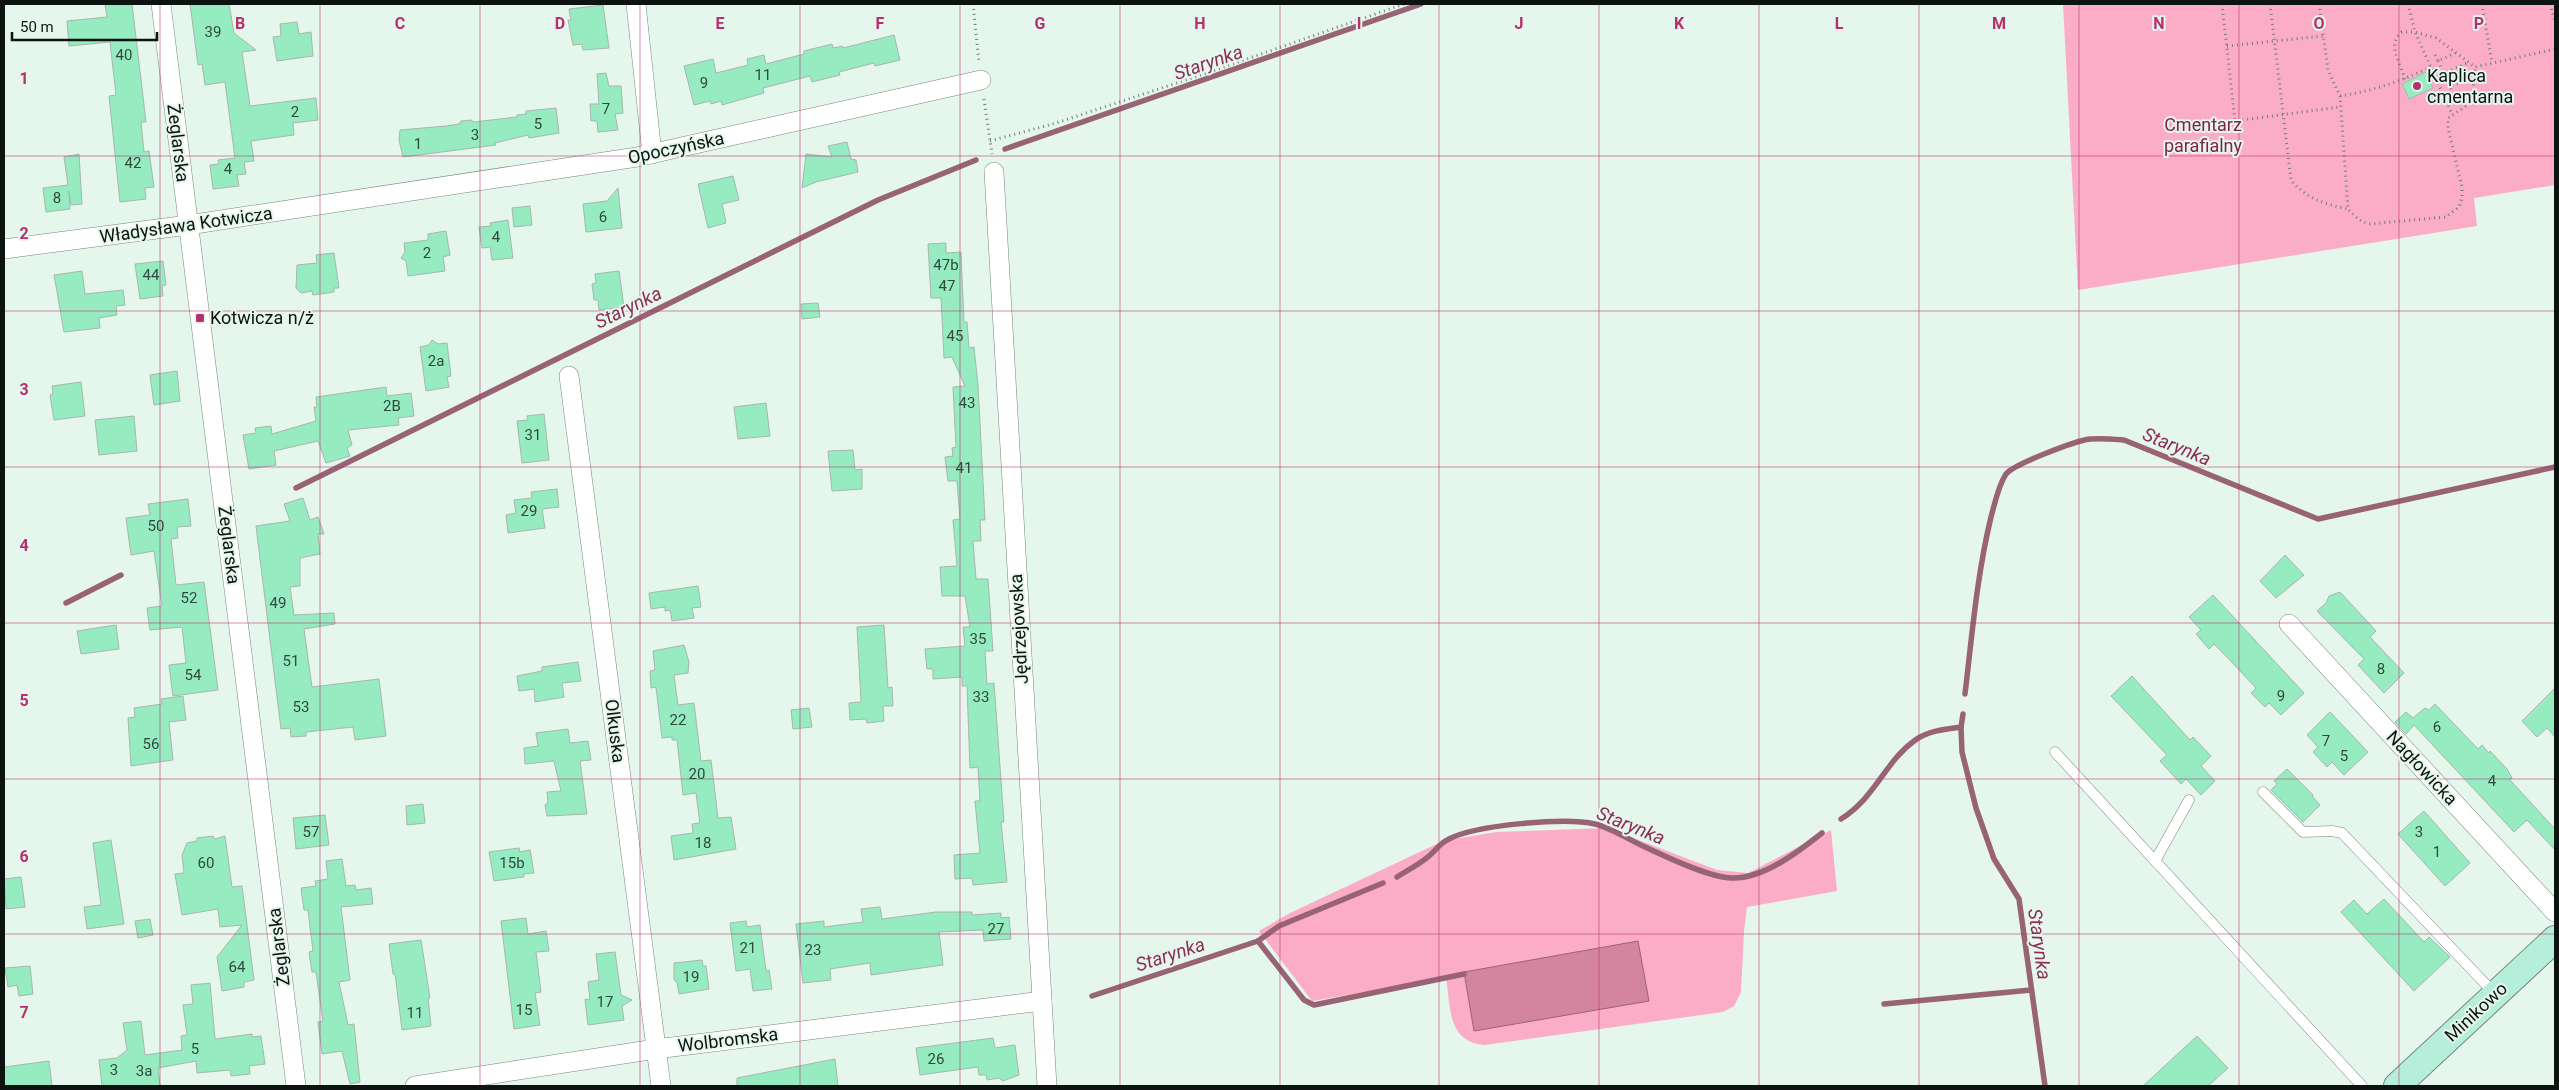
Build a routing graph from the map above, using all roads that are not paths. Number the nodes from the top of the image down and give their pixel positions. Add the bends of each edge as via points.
1 (161, 4) edge
2 (636, 4) edge
3 (981, 80) dead end
4 (652, 154) junction
5 (994, 172) dead end
6 (368, 199) joint
7 (188, 225) junction
8 (4, 250) edge
9 (569, 376) dead end
10 (2289, 624) dead end
11 (2055, 752) dead end
12 (2263, 792) dead end
13 (2189, 800) dead end
14 (2155, 861) junction
15 (2555, 912) edge
16 (2555, 938) edge
17 (2495, 994) junction
18 (1042, 1001) junction
19 (656, 1049) junction
20 (296, 1086) edge
21 (415, 1086) edge
22 (661, 1086) edge
23 (1047, 1086) edge
24 (2362, 1086) edge
25 (2397, 1086) edge

1 - 7 street, Żeglarska
2 - 4 street
3 - 4 street, Opoczyńska
4 - 6 street, Opoczyńska
5 - 18 street, Jędrzejowska
6 - 7 street, Władysława Kotwicza
7 - 8 street, Władysława Kotwicza
7 - 20 street, Żeglarska
9 - 19 street, Olkuska
10 - 15 street, Nagłowicka
11 - 14 lane
12 - 17 lane via 2303,832 2332,830 2342,833
13 - 14 lane
14 - 24 lane
16 - 17 street, Minikowo
17 - 25 street, Minikowo
18 - 19 street, Wolbromska
18 - 23 street, Jędrzejowska
19 - 21 street, Wolbromska
19 - 22 street, Olkuska

